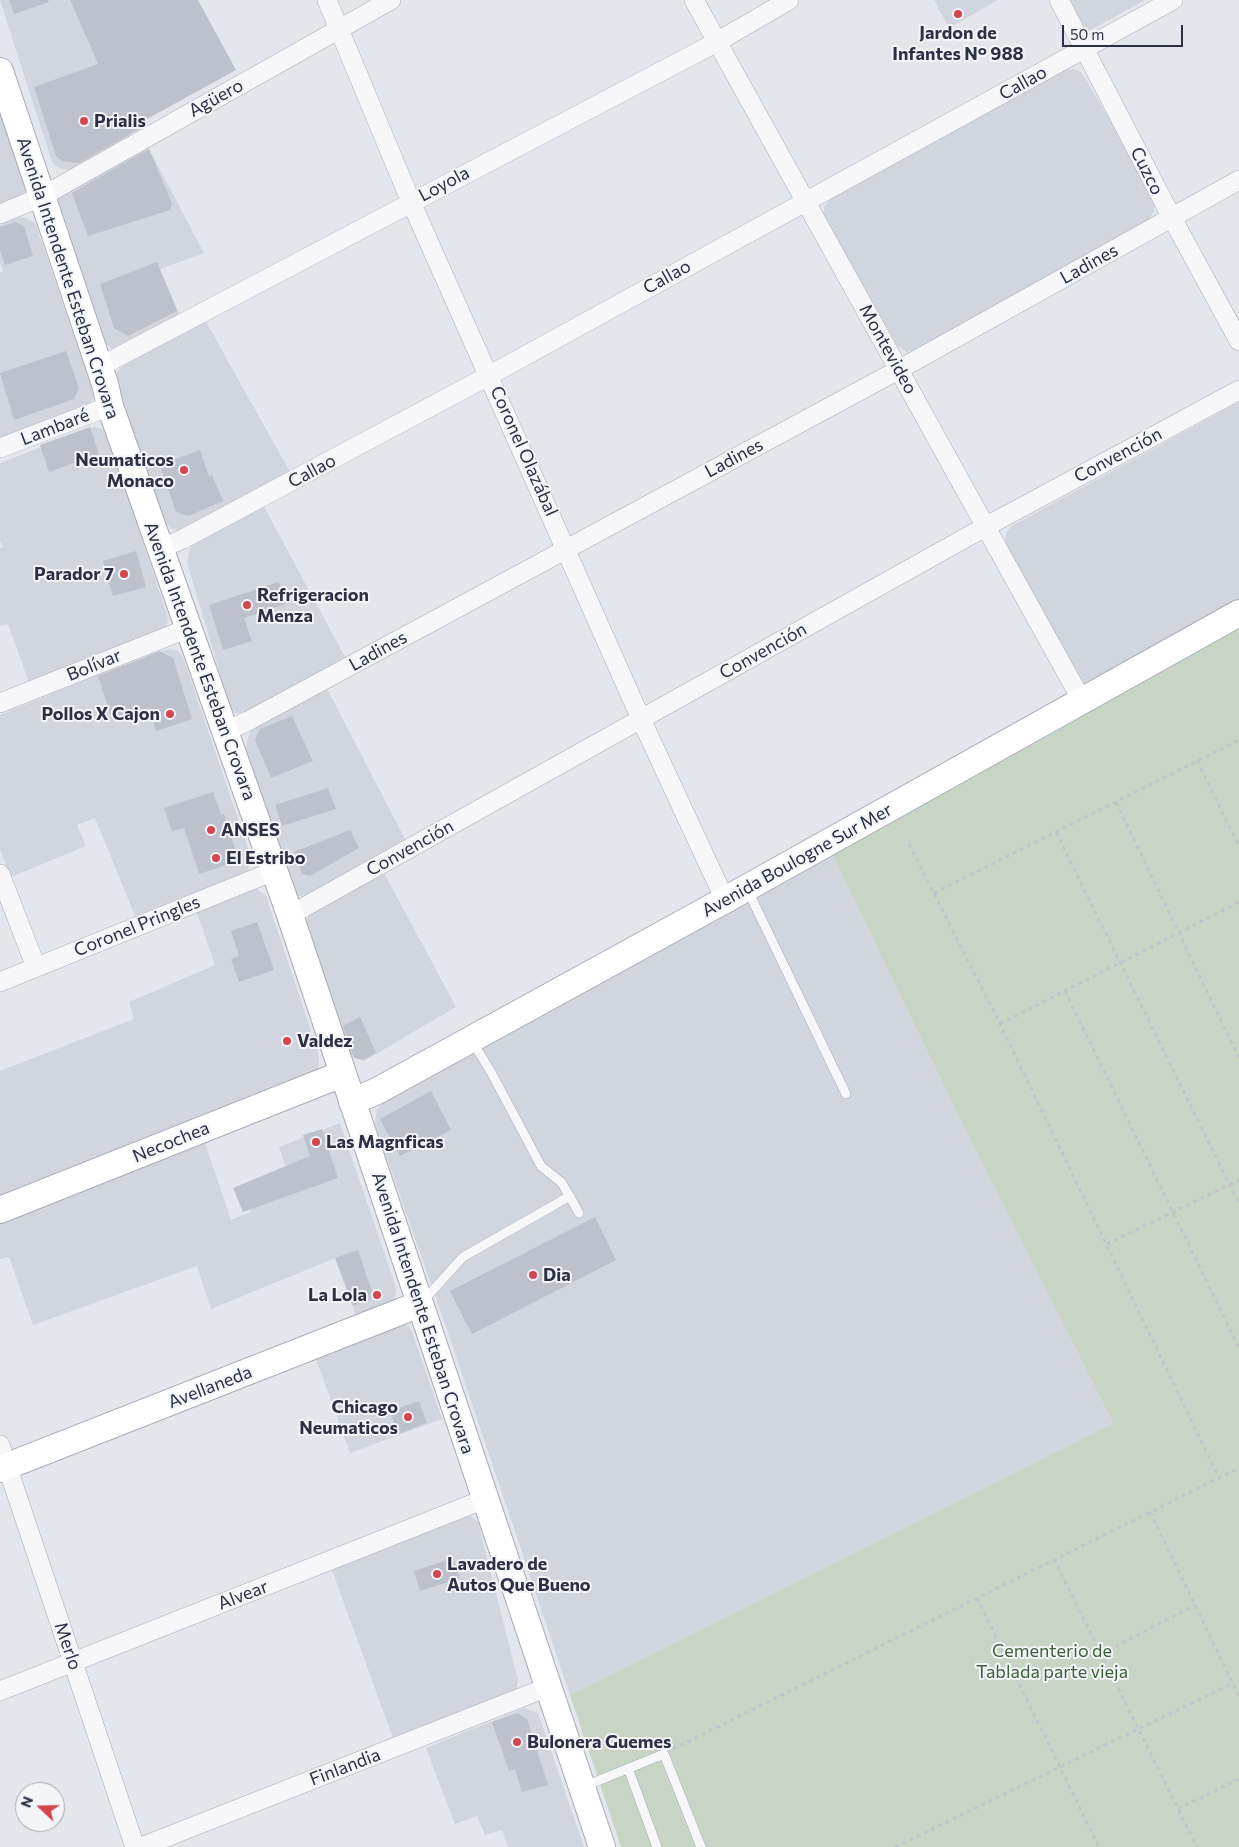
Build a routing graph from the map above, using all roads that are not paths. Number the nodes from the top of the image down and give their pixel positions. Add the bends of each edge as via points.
1 (327, 0) edge
2 (392, 0) edge
3 (694, 0) edge
4 (789, 0) edge
5 (1059, 0) edge
6 (1173, 0) edge
7 (339, 28) junction
8 (717, 42) junction
9 (1085, 49) junction
10 (0, 71) edge
11 (1239, 180) edge
12 (41, 197) junction
13 (411, 202) junction
14 (806, 202) junction
15 (0, 214) edge
16 (1172, 218) junction
17 (1239, 341) edge
18 (99, 367) junction
19 (900, 369) junction
20 (490, 375) junction
21 (1239, 390) edge
22 (110, 406) junction
23 (0, 448) edge
24 (985, 527) junction
25 (567, 548) junction
26 (159, 549) junction
27 (1239, 613) edge
28 (188, 628) junction
29 (1081, 699) junction
30 (0, 703) edge
31 (642, 719) junction
32 (226, 731) junction
33 (274, 871) junction
34 (0, 874) edge
35 (736, 894) junction
36 (290, 915) junction
37 (36, 968) junction
38 (0, 982) edge
39 (470, 1038) junction
40 (342, 1074) junction
41 (846, 1094) dead end
42 (352, 1102) junction
43 (570, 1196) junction
44 (0, 1210) edge
45 (579, 1213) dead end
46 (420, 1304) junction
47 (2, 1460) edge
48 (485, 1499) junction
49 (73, 1662) junction
50 (548, 1687) junction
51 (0, 1691) edge
52 (628, 1768) junction
53 (582, 1787) junction
54 (135, 1847) edge
55 (141, 1847) edge
56 (602, 1847) edge
57 (657, 1847) edge
58 (701, 1847) edge

1 - 7 street, Coronel Olazábal
2 - 7 street, Agüero
3 - 8 street, Montevideo
4 - 8 street, Loyola
5 - 9 street, Cuzco
6 - 9 street, Callao
7 - 12 street, Agüero
7 - 13 street, Coronel Olazábal
8 - 13 street, Loyola
8 - 14 street, Montevideo
9 - 14 street, Callao
9 - 16 street, Cuzco
10 - 12 main road, Avenida Intendente Esteban Crovara
11 - 16 street, Ladines
12 - 15 street, Agüero
12 - 18 main road, Avenida Intendente Esteban Crovara
13 - 18 street, Loyola
13 - 20 street, Coronel Olazábal
14 - 19 street, Montevideo
14 - 20 street, Callao
16 - 17 street, Cuzco
16 - 19 street, Ladines
18 - 22 main road, Avenida Intendente Esteban Crovara
19 - 24 street, Montevideo
19 - 25 street, Ladines
20 - 25 street, Coronel Olazábal
20 - 26 street, Callao via 192,535
21 - 24 street, Convención
22 - 23 street, Lambaré
22 - 26 main road, Avenida Intendente Esteban Crovara
24 - 29 street, Montevideo
24 - 31 street, Convención
25 - 31 street, Coronel Olazábal
25 - 32 street, Ladines
26 - 28 main road, Avenida Intendente Esteban Crovara
27 - 29 main road, Avenida Boulogne Sur Mer
28 - 30 street, Bolívar
28 - 32 main road, Avenida Intendente Esteban Crovara
29 - 35 main road, Avenida Boulogne Sur Mer
31 - 35 street, Coronel Olazábal
31 - 36 street, Convención
32 - 33 main road, Avenida Intendente Esteban Crovara
33 - 36 main road, Avenida Intendente Esteban Crovara
33 - 37 street, Coronel Pringles
34 - 37 street
35 - 39 main road, Avenida Boulogne Sur Mer
35 - 41 lane
36 - 40 main road, Avenida Intendente Esteban Crovara
37 - 38 street, Coronel Pringles
39 - 42 main road, Avenida Boulogne Sur Mer
39 - 43 lane via 541,1166 562,1183
40 - 42 main road, Avenida Intendente Esteban Crovara
40 - 44 main road, Necochea
42 - 46 main road, Avenida Intendente Esteban Crovara
43 - 45 lane
43 - 46 lane via 463,1257
46 - 47 main road, Avellaneda
46 - 48 main road, Avenida Intendente Esteban Crovara
47 - 49 street, Merlo
48 - 49 street, Alvear
48 - 50 main road, Avenida Intendente Esteban Crovara
49 - 51 street, Alvear
49 - 54 street, Merlo
50 - 53 main road, Avenida Intendente Esteban Crovara
50 - 55 street, Finlandia
52 - 53 lane
52 - 57 lane
52 - 58 lane via 664,1754
53 - 56 main road, Avenida Intendente Esteban Crovara

